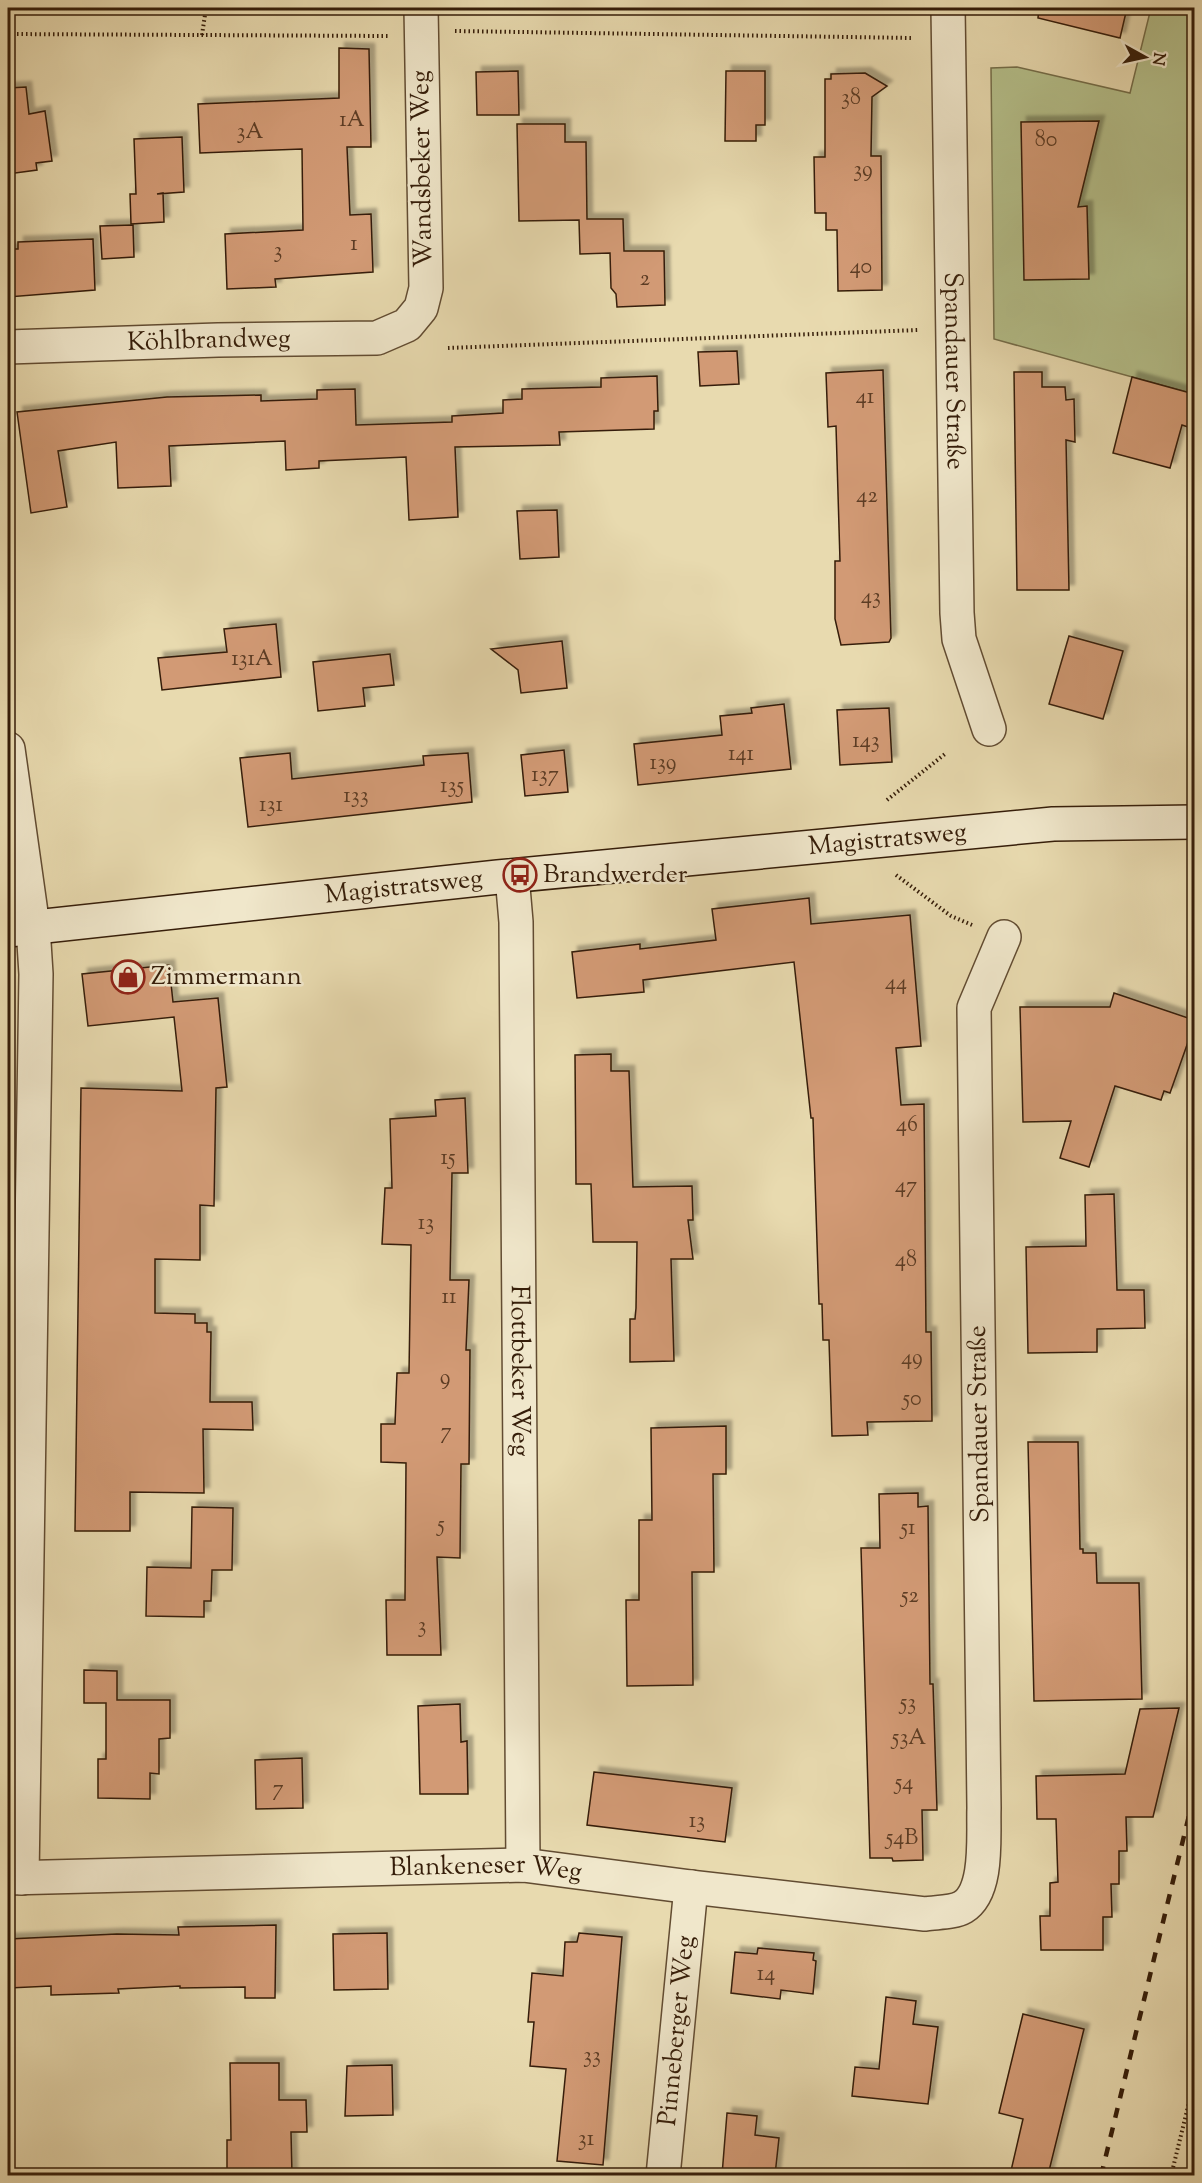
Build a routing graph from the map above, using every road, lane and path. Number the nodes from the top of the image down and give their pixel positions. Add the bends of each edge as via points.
1 (206, 8) edge
2 (421, 8) edge
3 (948, 8) edge
4 (455, 31) dead end
5 (8, 34) edge
6 (202, 35) junction
7 (391, 36) dead end
8 (916, 38) dead end
9 (407, 325) joint
10 (923, 330) dead end
11 (8, 347) edge
12 (448, 348) dead end
13 (989, 729) dead end
14 (8, 749) edge
15 (945, 754) dead end
16 (887, 800) dead end
17 (1194, 822) edge
18 (894, 874) dead end
19 (512, 876) junction
20 (20, 929) edge
21 (1004, 938) joint
22 (523, 1865) junction
23 (14, 1878) edge
24 (691, 1887) junction
25 (961, 1908) joint
26 (1194, 2082) edge
27 (663, 2175) edge
28 (1171, 2175) edge

1 - 6 path
2 - 9 street, Wandsbeker Weg via 426,288 421,308
3 - 13 street, Spandauer Straße via 957,613 959,639
4 - 8 path
5 - 6 path
6 - 7 path
9 - 11 street, Köhlbrandweg via 377,338
10 - 12 path
14 - 20 street
15 - 16 path
17 - 19 street, Magistratsweg via 1053,824
18 - 21 path via 951,916
19 - 20 street, Magistratsweg
19 - 22 street, Flottbeker Weg via 516,922
20 - 23 street via 36,974
21 - 25 street, Spandauer Straße via 974,1008 984,1808 982,1873 973,1899
22 - 23 street, Blankeneser Weg
22 - 24 street, Blankeneser Weg
24 - 25 street, Blankeneser Weg via 925,1914
24 - 27 street, Pinneberger Weg
26 - 28 path

